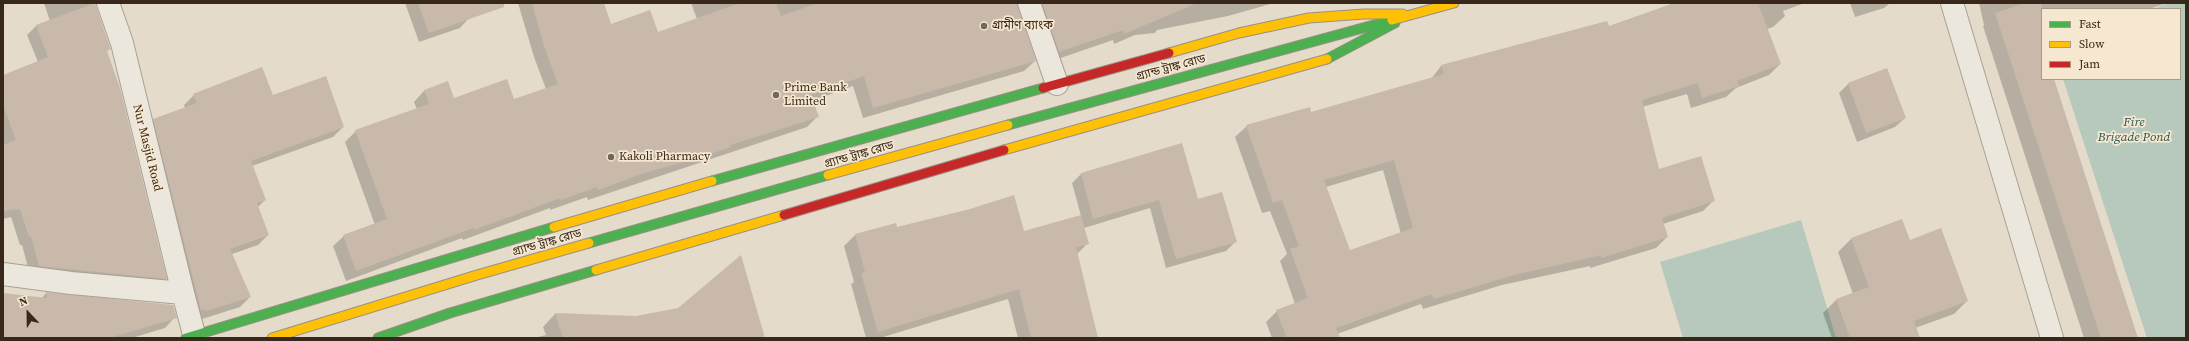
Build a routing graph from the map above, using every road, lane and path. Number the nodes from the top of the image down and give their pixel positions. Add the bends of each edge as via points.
1 (108, 3) edge
2 (1029, 3) edge
3 (1454, 3) edge
4 (1952, 3) edge
5 (1410, 14) junction
6 (1057, 84) junction
7 (3, 274) edge
8 (183, 293) junction
9 (192, 337) edge
10 (272, 338) edge
11 (378, 338) edge
12 (2052, 338) edge

1 - 8 street, Nur Masjid Road via 122,43
2 - 6 street
3 - 5 main road, গ্র্যান্ড ট্রাঙ্ক রোড
4 - 12 street
5 - 6 main road via 1309,18 1239,33
5 - 10 main road, গ্র্যান্ড ট্রাঙ্ক রোড via 484,273
5 - 11 main road via 1326,60 979,158 450,314
6 - 9 main road via 744,171
7 - 8 street via 70,284
8 - 9 street, Nur Masjid Road

